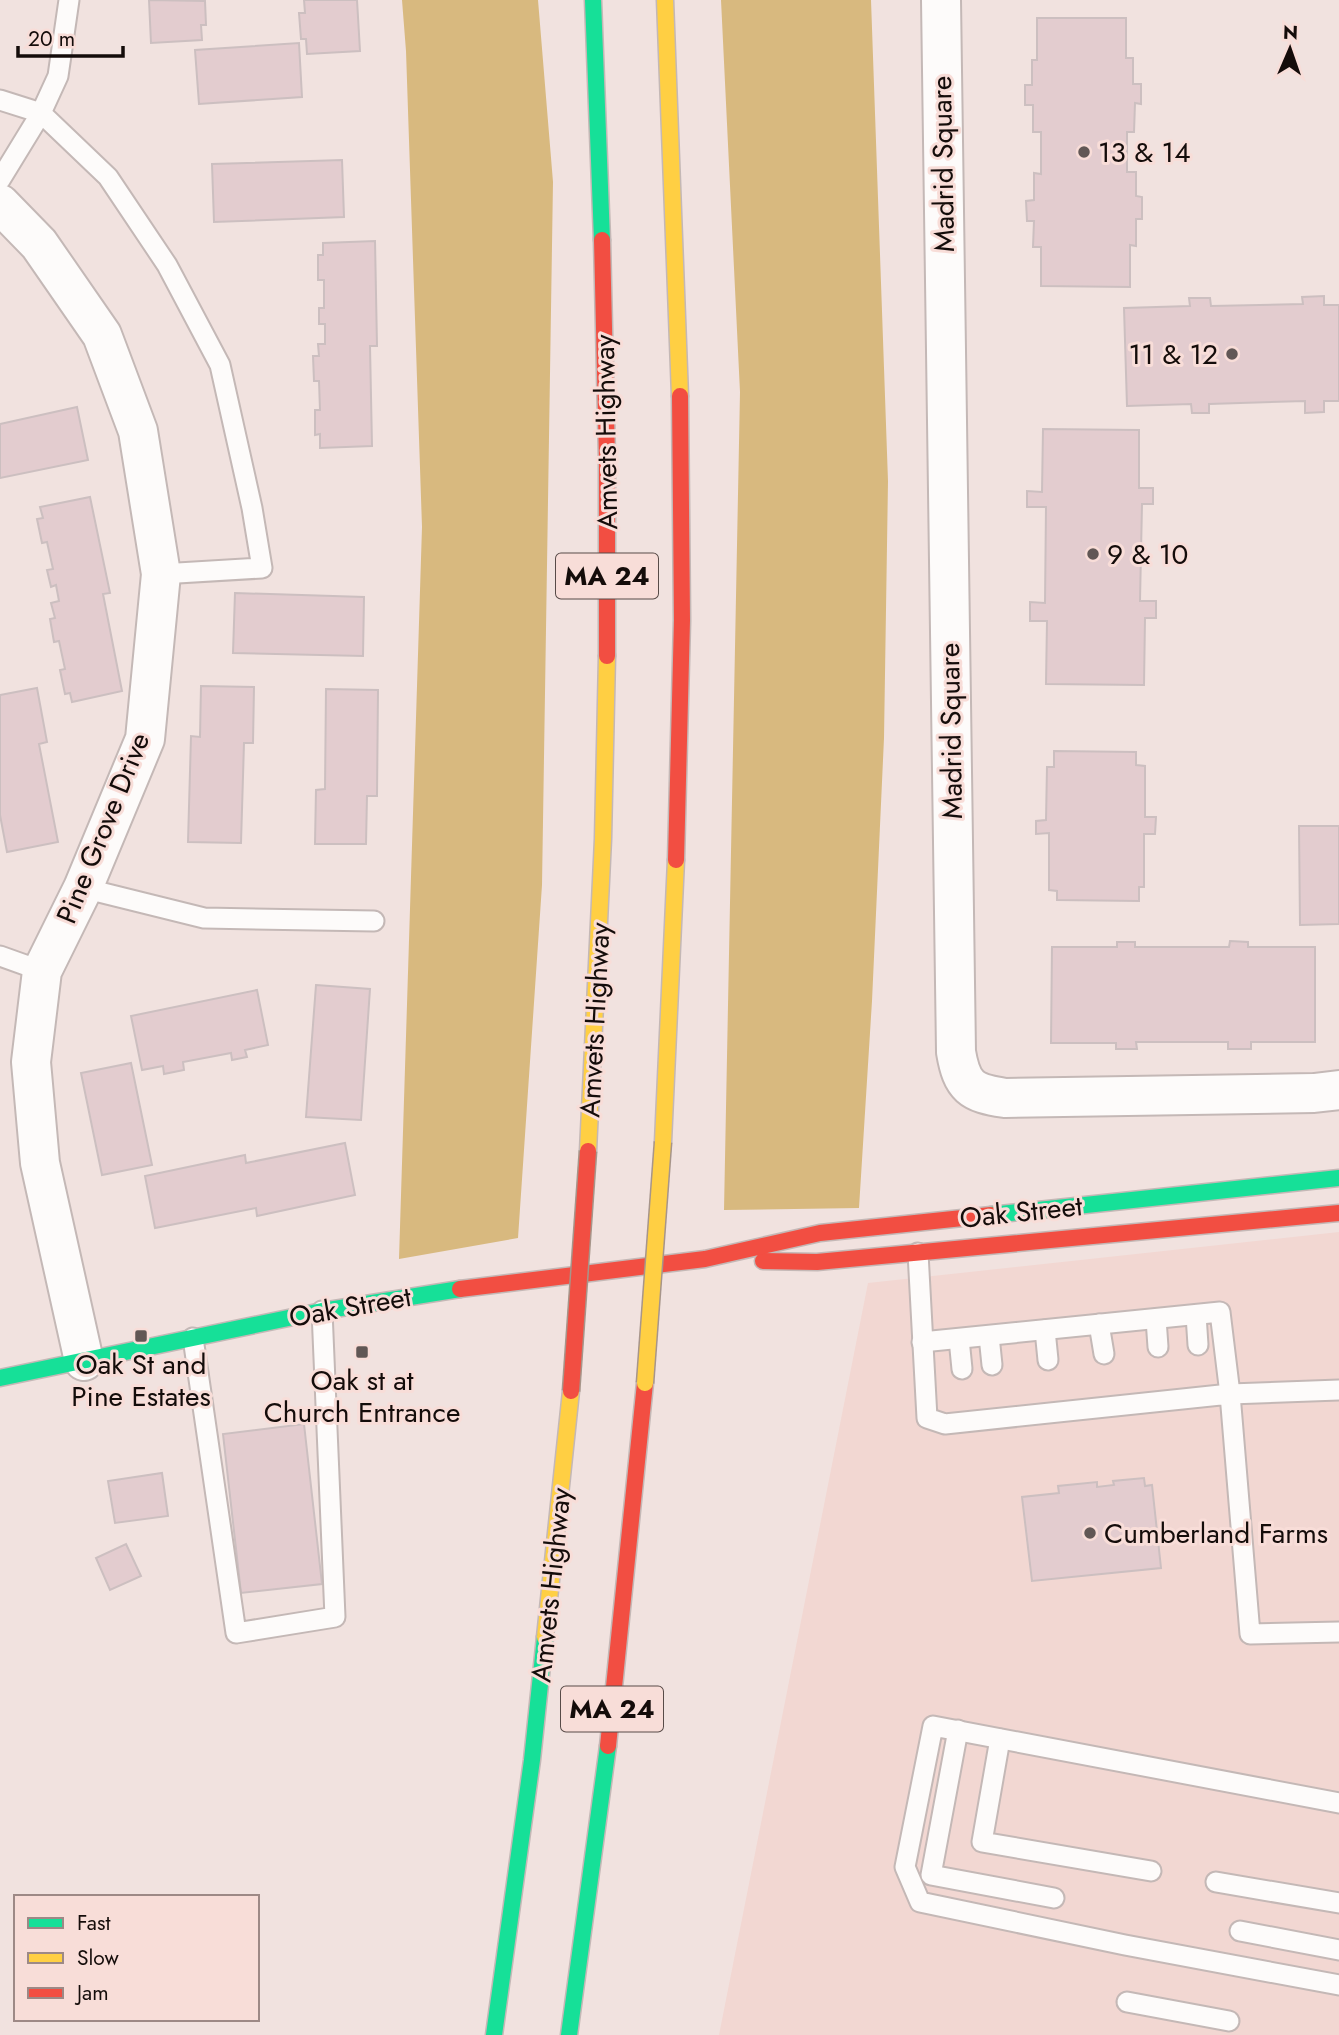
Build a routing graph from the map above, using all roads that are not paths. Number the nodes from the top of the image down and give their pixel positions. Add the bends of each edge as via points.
1 (69, 0) edge
2 (593, 0) edge
3 (665, 0) edge
4 (941, 0) edge
5 (0, 100) edge
6 (41, 113) junction
7 (0, 180) edge
8 (0, 204) edge
9 (161, 574) junction
10 (83, 888) junction
11 (373, 921) dead end
12 (0, 956) edge
13 (42, 971) junction
14 (1339, 1090) edge
15 (1339, 1178) edge
16 (1339, 1213) edge
17 (918, 1253) junction
18 (705, 1259) junction
19 (322, 1311) junction
20 (1196, 1315) junction
21 (1156, 1319) junction
22 (1099, 1324) junction
23 (1045, 1330) junction
24 (989, 1336) junction
25 (193, 1338) junction
26 (959, 1339) junction
27 (922, 1342) junction
28 (1198, 1345) dead end
29 (1158, 1347) dead end
30 (1104, 1354) dead end
31 (1048, 1360) dead end
32 (84, 1361) junction
33 (992, 1365) dead end
34 (962, 1369) dead end
35 (0, 1378) edge
36 (1339, 1390) edge
37 (1230, 1394) junction
38 (1339, 1632) edge
39 (958, 1730) junction
40 (1000, 1739) junction
41 (1339, 1803) edge
42 (1151, 1871) dead end
43 (1216, 1882) dead end
44 (1054, 1898) dead end
45 (1339, 1903) edge
46 (1240, 1931) dead end
47 (1339, 1950) edge
48 (1339, 1985) edge
49 (1127, 2002) dead end
50 (1229, 2021) dead end
51 (494, 2035) edge
52 (569, 2035) edge

1 - 6 lane via 58,76
2 - 51 main road, Amvets Highway / MA 24, bridge via 608,562 606,734 588,1151 571,1391 532,1760
3 - 52 main road, MA 24, bridge via 682,545 675,908 645,1382 607,1750
4 - 14 street, Madrid Square via 955,1039 960,1075 971,1088 1005,1098
5 - 6 lane
6 - 7 lane
6 - 9 lane via 108,177 167,265 220,365 262,568
8 - 9 street, Pine Grove Drive via 39,244 102,335 138,431
9 - 10 street, Pine Grove Drive via 145,739
10 - 11 lane via 204,918
10 - 13 street, Pine Grove Drive
12 - 13 lane
13 - 32 street, Pine Grove Drive via 32,1062 40,1163
15 - 18 main road, Oak Street via 820,1233
16 - 17 main road, Oak Street
17 - 18 main road, Oak Street via 817,1262
17 - 27 lane
18 - 19 main road, Oak Street
19 - 25 main road, Oak Street
19 - 25 lane via 335,1618 236,1633
20 - 21 lane
20 - 28 lane
20 - 37 lane via 1220,1312
21 - 22 lane
21 - 29 lane
22 - 23 lane
22 - 30 lane
23 - 24 lane
23 - 31 lane
24 - 26 lane
24 - 33 lane
25 - 32 main road, Oak Street
26 - 27 lane
26 - 34 lane
27 - 37 lane via 927,1418 945,1424 965,1417 1052,1407
32 - 35 main road, Oak Street
36 - 37 lane
37 - 38 lane via 1250,1634
39 - 40 lane
39 - 44 lane via 931,1875
39 - 48 lane via 933,1726 905,1867 920,1902
40 - 41 lane
40 - 42 lane via 982,1842
43 - 45 lane
46 - 47 lane
49 - 50 lane

